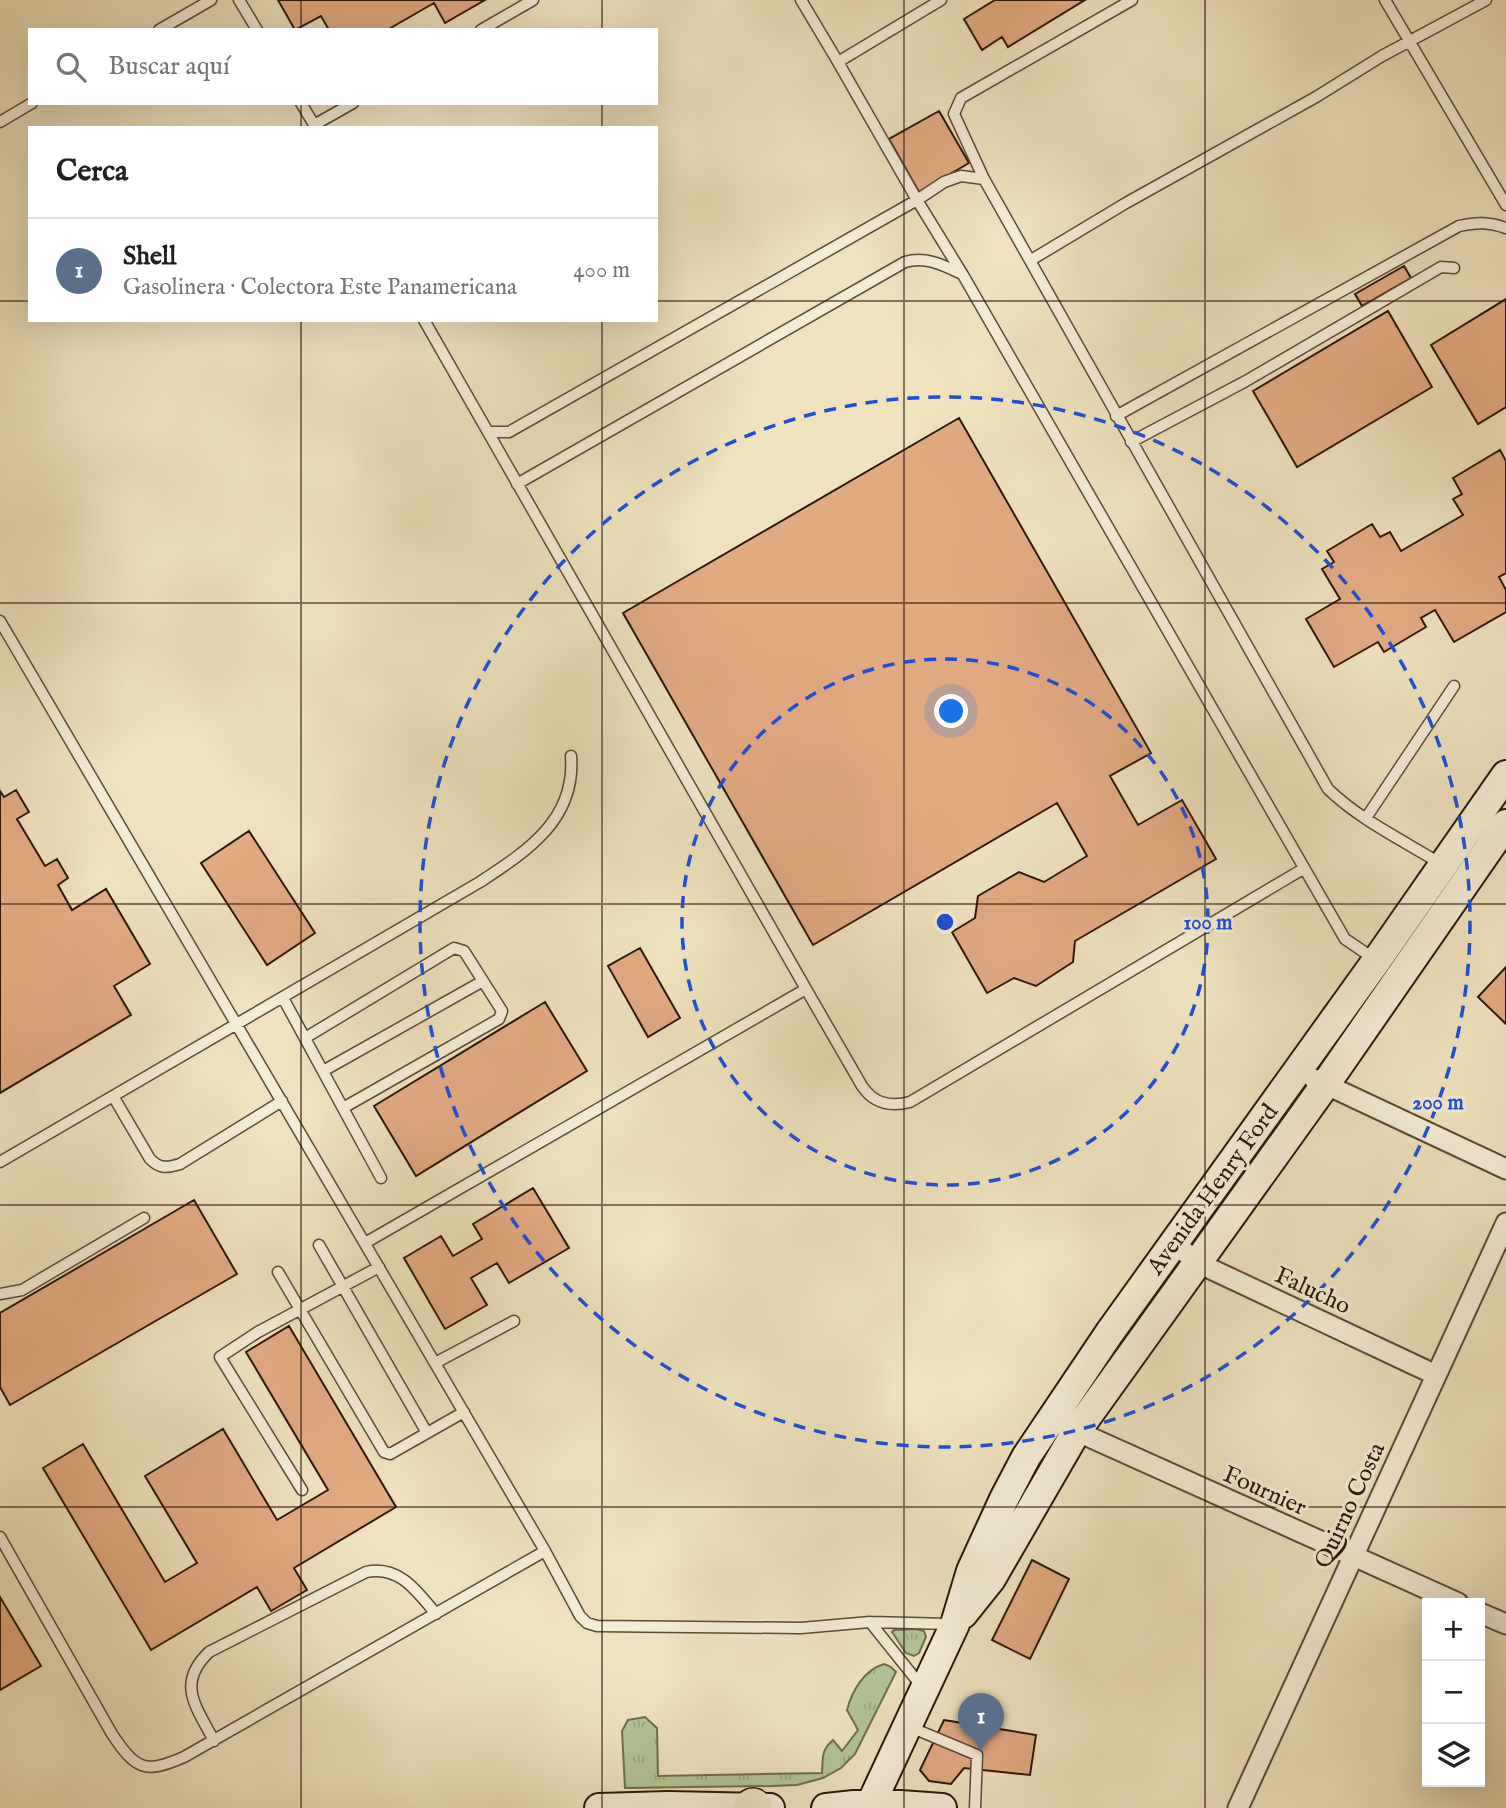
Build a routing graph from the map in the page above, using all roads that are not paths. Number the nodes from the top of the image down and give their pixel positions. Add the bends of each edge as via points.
1 (211, 0) edge
2 (239, 0) edge
3 (533, 0) edge
4 (801, 0) edge
5 (941, 0) edge
6 (1132, 0) edge
7 (1385, 0) edge
8 (1486, 0) edge
9 (162, 28) edge
10 (256, 28) edge
11 (484, 28) edge
12 (1410, 43) junction
13 (838, 62) junction
14 (29, 105) edge
15 (302, 105) edge
16 (350, 105) edge
17 (0, 122) edge
18 (314, 126) edge
19 (317, 126) edge
20 (984, 178) junction
21 (917, 200) junction
22 (1506, 205) edge
23 (1506, 228) edge
24 (1031, 260) junction
25 (1454, 268) dead end
26 (963, 275) junction
27 (425, 322) edge
28 (1116, 416) junction
29 (488, 432) junction
30 (1131, 442) junction
31 (517, 484) junction
32 (0, 621) edge
33 (1454, 686) dead end
34 (570, 756) dead end
35 (1506, 775) edge
36 (1366, 818) junction
37 (1506, 824) edge
38 (1443, 865) junction
39 (1303, 869) junction
40 (1466, 881) junction
41 (1388, 968) junction
42 (483, 981) junction
43 (806, 989) junction
44 (283, 998) junction
45 (236, 1025) junction
46 (305, 1038) junction
47 (1297, 1070) junction
48 (323, 1071) junction
49 (1325, 1085) junction
50 (113, 1096) junction
51 (282, 1101) junction
52 (343, 1108) junction
53 (0, 1162) edge
54 (1506, 1170) edge
55 (381, 1178) dead end
56 (144, 1218) dead end
57 (1506, 1223) edge
58 (365, 1243) junction
59 (1174, 1243) junction
60 (319, 1245) dead end
61 (1198, 1263) junction
62 (379, 1266) junction
63 (278, 1272) dead end
64 (342, 1287) junction
65 (0, 1294) edge
66 (299, 1310) junction
67 (514, 1321) dead end
68 (435, 1363) junction
69 (1436, 1375) junction
70 (464, 1412) junction
71 (1064, 1425) junction
72 (427, 1433) junction
73 (302, 1490) dead end
74 (0, 1537) edge
75 (545, 1551) junction
76 (1352, 1556) junction
77 (1447, 1598) edge
78 (436, 1614) junction
79 (1485, 1615) edge
80 (870, 1622) junction
81 (954, 1624) junction
82 (1506, 1624) edge
83 (923, 1689) junction
84 (906, 1726) junction
85 (214, 1741) junction
86 (871, 1806) edge
87 (599, 1808) edge
88 (759, 1808) edge
89 (826, 1808) edge
90 (942, 1808) edge
91 (975, 1808) edge
92 (1238, 1808) edge

1 - 9 lane
2 - 10 lane
3 - 11 lane
4 - 13 lane
5 - 13 lane
6 - 20 lane via 961,98 954,114
7 - 12 lane
8 - 12 lane
12 - 22 lane
12 - 24 lane
13 - 21 lane
14 - 17 lane
15 - 18 lane
16 - 19 lane
20 - 21 lane via 961,176
20 - 24 lane
21 - 26 lane
21 - 29 lane via 509,432
23 - 28 lane via 1490,222 1459,226
24 - 28 lane
25 - 30 lane via 1441,267
26 - 31 lane via 932,261 905,262
26 - 39 lane
27 - 29 lane
28 - 30 lane
29 - 31 lane
30 - 36 lane via 1328,789
31 - 43 lane
32 - 45 lane
33 - 36 lane
34 - 44 lane via 572,772 559,814 526,852
35 - 38 main road, Avenida Henry Ford
36 - 38 lane
37 - 40 main road, Avenida Henry Ford
38 - 40 lane
38 - 41 main road, Avenida Henry Ford
39 - 41 lane via 1345,939
39 - 43 lane via 898,1105 868,1095
40 - 41 main road, Avenida Henry Ford
41 - 47 main road, Avenida Henry Ford
41 - 49 main road, Avenida Henry Ford
42 - 46 lane via 464,951 454,948
42 - 48 lane
42 - 52 lane via 502,1011 499,1019
43 - 58 lane
44 - 45 lane
44 - 46 lane
45 - 50 lane
45 - 51 lane
46 - 48 lane
47 - 49 street
47 - 59 main road, Avenida Henry Ford
48 - 52 lane
49 - 54 street
49 - 61 main road, Avenida Henry Ford
50 - 51 lane via 150,1159 166,1168 180,1164
50 - 53 lane
51 - 58 lane
52 - 55 lane
56 - 65 lane via 22,1290
57 - 69 street, Quirno Costa
58 - 62 lane
59 - 61 street, Falucho
59 - 71 main road, Avenida Henry Ford via 1110,1332
60 - 64 lane
61 - 69 street, Falucho
61 - 71 main road, Avenida Henry Ford
62 - 64 lane
62 - 68 lane
63 - 66 lane
64 - 66 lane
64 - 72 lane
66 - 72 lane via 384,1452 390,1454
66 - 73 lane via 220,1357
67 - 68 lane
68 - 70 lane
69 - 76 street, Quirno Costa
70 - 72 lane
70 - 75 lane
71 - 76 street, Fournier
71 - 81 main road, Avenida Henry Ford via 1027,1457 971,1571
74 - 85 lane via 126,1755 150,1768 161,1767
75 - 78 lane
75 - 80 lane via 580,1616 597,1626 801,1628
76 - 77 street, Fournier
76 - 92 street, Quirno Costa
78 - 85 lane
78 - 85 lane via 396,1574 377,1570 209,1652 197,1664 190,1687
79 - 82 street
80 - 81 lane
80 - 83 lane
81 - 83 main road, Avenida Henry Ford
83 - 84 main road, Avenida Henry Ford
84 - 86 main road, Avenida Henry Ford
84 - 91 lane via 977,1755
86 - 89 main road
86 - 90 main road
87 - 88 main road

